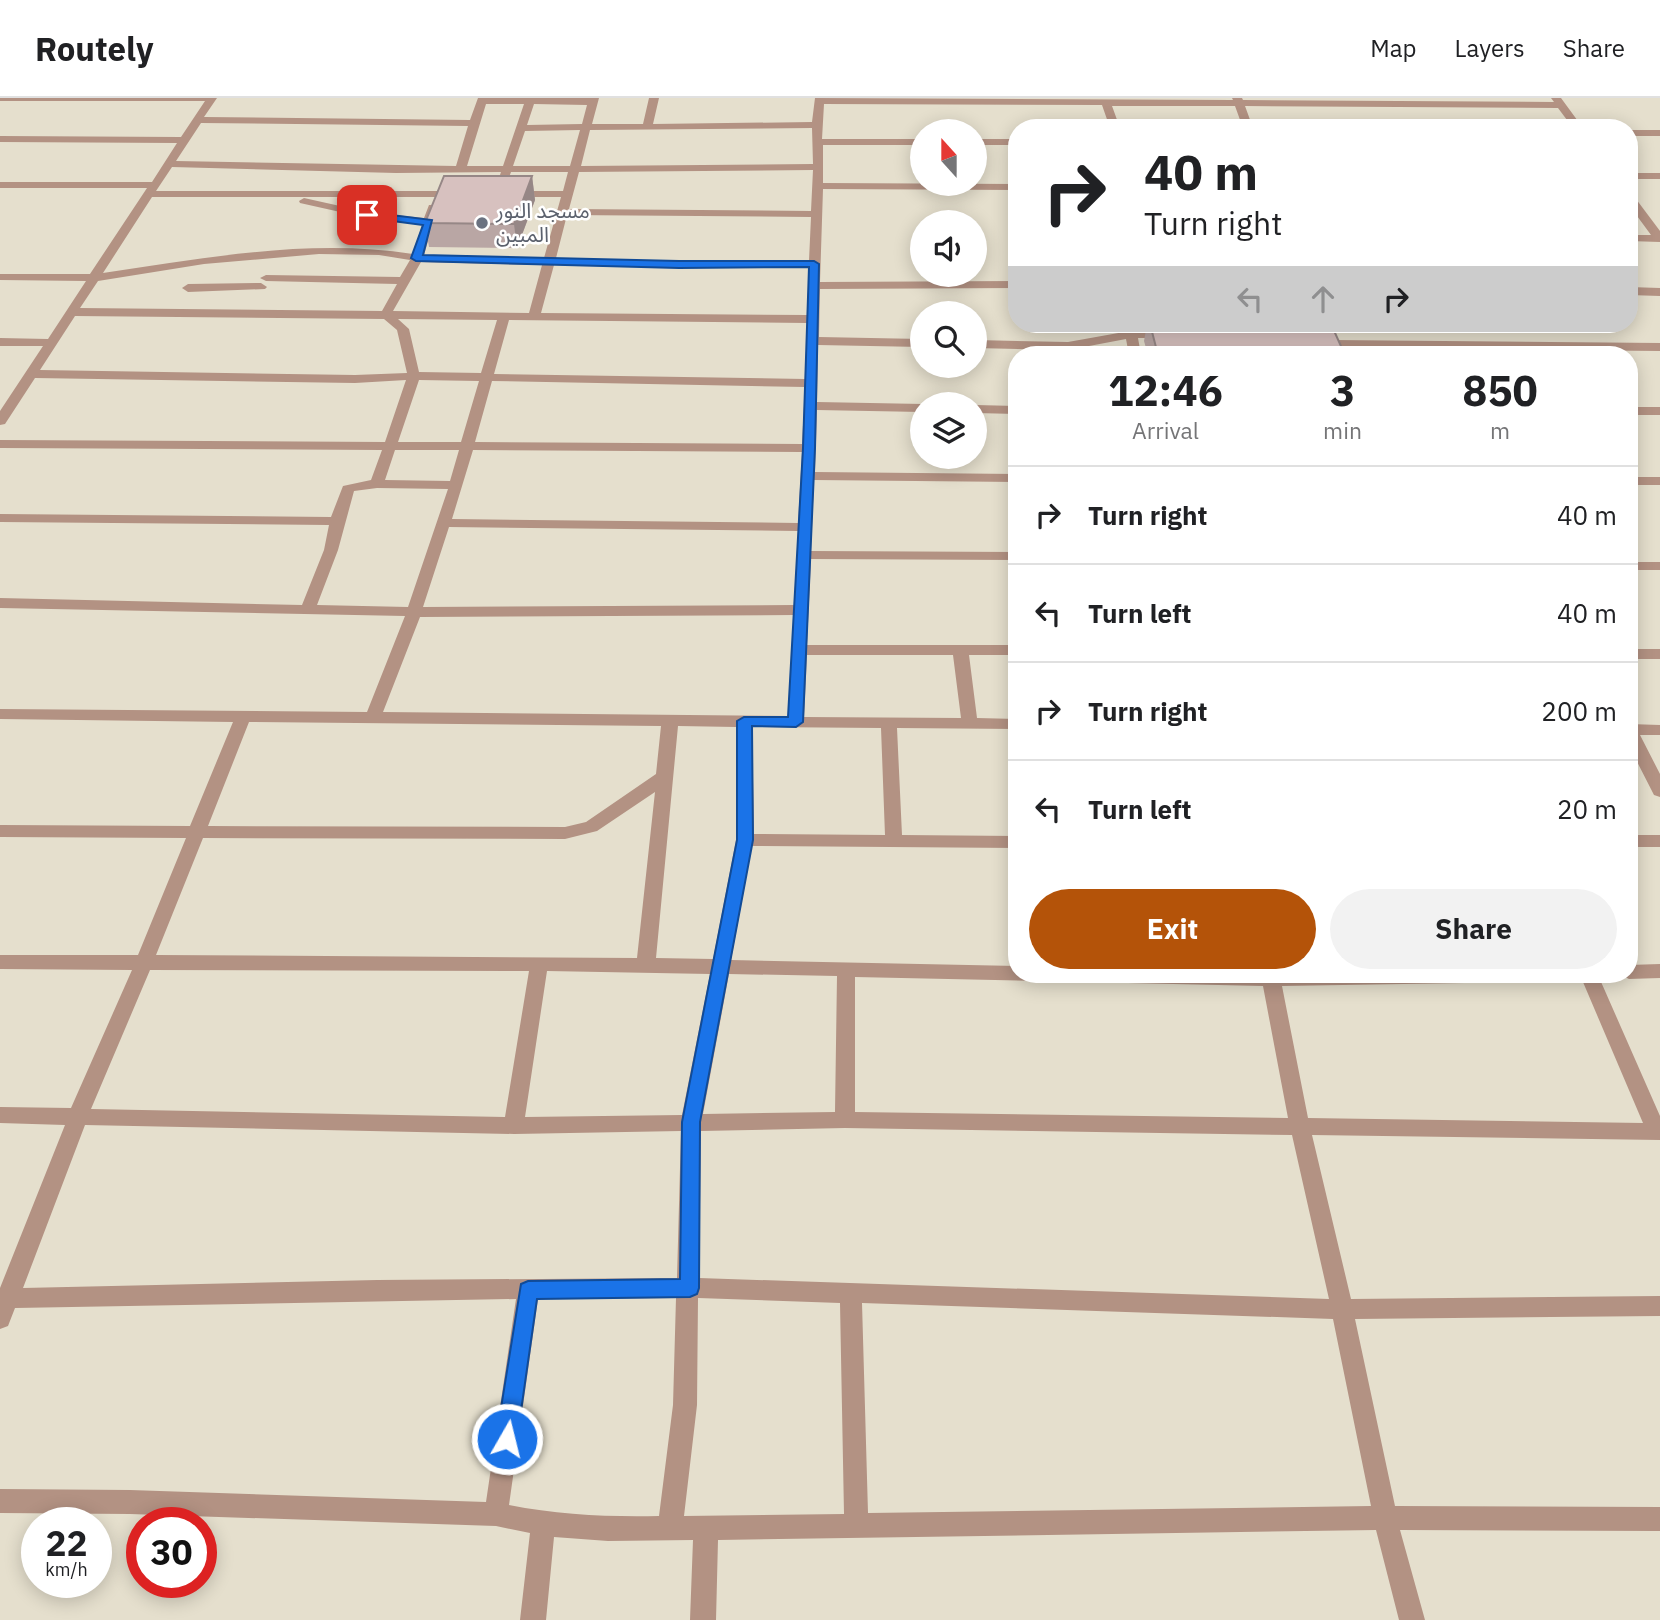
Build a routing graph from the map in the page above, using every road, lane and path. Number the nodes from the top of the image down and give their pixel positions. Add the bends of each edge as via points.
1 (0, 98) edge
2 (212, 98) edge
3 (654, 98) edge
4 (483, 100) edge
5 (594, 100) edge
6 (819, 100) edge
7 (1185, 100) edge
8 (1237, 100) edge
9 (1559, 101) edge
10 (530, 102) junction
11 (1106, 102) junction
12 (1112, 119) edge
13 (1244, 119) edge
14 (1572, 119) edge
15 (196, 120) junction
16 (474, 123) junction
17 (817, 125) junction
18 (647, 126) junction
19 (586, 127) junction
20 (521, 128) junction
21 (1638, 133) edge
22 (1660, 133) edge
23 (0, 139) edge
24 (183, 140) junction
25 (818, 142) junction
26 (910, 142) edge
27 (987, 142) edge
28 (1008, 142) edge
29 (168, 164) junction
30 (818, 167) junction
31 (507, 168) junction
32 (575, 168) junction
33 (461, 169) junction
34 (1638, 176) edge
35 (1660, 176) edge
36 (0, 185) edge
37 (816, 186) junction
38 (1008, 187) edge
39 (150, 189) junction
40 (273, 194) junction
41 (438, 194) junction
42 (475, 194) edge
43 (567, 194) junction
44 (1638, 206) edge
45 (563, 212) junction
46 (817, 214) junction
47 (428, 222) junction
48 (1654, 222) edge
49 (1638, 238) edge
50 (1660, 239) edge
51 (277, 254) junction
52 (416, 258) junction
53 (550, 260) junction
54 (204, 261) junction
55 (814, 264) junction
56 (0, 278) edge
57 (93, 278) junction
58 (405, 281) junction
59 (264, 282) junction
60 (1008, 284) edge
61 (814, 286) junction
62 (1638, 291) edge
63 (1660, 292) edge
64 (180, 299) junction
65 (74, 312) junction
66 (249, 312) junction
67 (386, 314) junction
68 (504, 316) junction
69 (534, 316) junction
70 (813, 319) junction
71 (1115, 333) edge
72 (1174, 333) edge
73 (1185, 334) edge
74 (813, 341) junction
75 (0, 342) edge
76 (53, 343) junction
77 (910, 343) edge
78 (987, 344) edge
79 (1332, 344) edge
80 (1068, 346) edge
81 (1068, 346) edge
82 (1551, 346) edge
83 (1638, 347) edge
84 (1660, 347) edge
85 (33, 374) junction
86 (414, 376) junction
87 (487, 377) junction
88 (810, 383) junction
89 (5, 404) edge
90 (810, 405) junction
91 (910, 408) edge
92 (987, 409) edge
93 (1008, 410) edge
94 (1638, 411) edge
95 (1660, 411) edge
96 (0, 421) edge
97 (0, 444) edge
98 (388, 447) junction
99 (467, 447) junction
100 (809, 448) junction
101 (807, 476) junction
102 (1008, 478) edge
103 (1638, 481) edge
104 (1660, 481) edge
105 (377, 484) junction
106 (456, 485) junction
107 (0, 518) edge
108 (337, 521) junction
109 (445, 523) junction
110 (806, 527) junction
111 (803, 555) junction
112 (1008, 556) edge
113 (1638, 566) edge
114 (1660, 566) edge
115 (0, 603) edge
116 (309, 610) junction
117 (801, 610) junction
118 (414, 612) junction
119 (960, 649) junction
120 (800, 650) junction
121 (1008, 650) edge
122 (1638, 654) edge
123 (1660, 654) edge
124 (0, 714) edge
125 (243, 716) junction
126 (373, 718) junction
127 (670, 721) junction
128 (744, 721) junction
129 (796, 722) junction
130 (889, 723) junction
131 (970, 723) junction
132 (1008, 724) edge
133 (1638, 729) edge
134 (1660, 730) edge
135 (1638, 747) edge
136 (663, 778) junction
137 (1660, 791) edge
138 (0, 831) edge
139 (196, 834) junction
140 (745, 840) junction
141 (894, 841) junction
142 (1638, 841) edge
143 (1660, 841) edge
144 (1008, 842) edge
145 (0, 962) edge
146 (144, 963) junction
147 (539, 964) junction
148 (646, 965) junction
149 (723, 967) junction
150 (1660, 971) edge
151 (846, 972) junction
152 (1638, 972) edge
153 (1008, 974) edge
154 (1272, 983) edge
155 (1593, 983) edge
156 (0, 1115) edge
157 (78, 1116) junction
158 (845, 1120) junction
159 (691, 1122) junction
160 (514, 1126) junction
161 (1300, 1127) junction
162 (1658, 1132) edge
163 (690, 1288) junction
164 (528, 1290) junction
165 (851, 1292) junction
166 (4, 1298) edge
167 (1660, 1306) edge
168 (1342, 1309) junction
169 (0, 1320) edge
170 (0, 1501) edge
171 (496, 1514) junction
172 (1385, 1518) junction
173 (1660, 1519) edge
174 (543, 1524) junction
175 (856, 1526) junction
176 (705, 1528) junction
177 (670, 1529) junction
178 (533, 1620) edge
179 (703, 1620) edge
180 (1412, 1620) edge

1 - 2 street
2 - 15 street
3 - 18 street
4 - 10 street
4 - 16 street
5 - 10 street
5 - 19 street
6 - 11 street
6 - 17 street
7 - 8 street
7 - 11 street
8 - 9 street
8 - 13 street
9 - 14 street
10 - 20 street
11 - 12 street
15 - 16 street
15 - 24 street
16 - 33 street
17 - 18 street
17 - 25 street
18 - 19 street
19 - 20 street
19 - 32 street
20 - 31 street
21 - 22 street
23 - 24 street
24 - 29 street
25 - 26 street
25 - 30 street
27 - 28 street
29 - 33 street
29 - 39 street
30 - 32 street
30 - 37 street
31 - 32 street
31 - 33 street
31 - 43 street via 499,194
32 - 43 street
34 - 35 street
36 - 39 street
37 - 38 street
37 - 46 street
39 - 40 street
39 - 57 street
40 - 41 street
40 - 47 street via 367,215
41 - 42 street
41 - 47 street
43 - 45 street
44 - 48 street
45 - 46 street
45 - 53 street
46 - 55 street
47 - 52 street
48 - 50 street
49 - 50 street
51 - 52 street via 379,251
51 - 54 street
51 - 59 street
52 - 53 street
52 - 58 street
53 - 55 street
53 - 69 street
54 - 57 street
54 - 64 street
55 - 61 street
56 - 57 street
57 - 65 street
58 - 59 street
58 - 67 street
59 - 64 street
59 - 66 street
60 - 61 street
61 - 70 street
62 - 63 street
64 - 65 street
64 - 66 street
65 - 76 street
66 - 67 street
67 - 68 street
67 - 86 street via 403,329
68 - 69 street
68 - 87 street
69 - 70 street
70 - 74 street
71 - 80 street
72 - 73 street
74 - 77 street
74 - 88 street
75 - 76 street
76 - 85 street
78 - 81 street
79 - 82 street
83 - 84 street
85 - 86 street
85 - 89 street
86 - 87 street
86 - 98 street
87 - 88 street
87 - 99 street
88 - 90 street
89 - 96 street
90 - 91 street
90 - 100 street
92 - 93 street
94 - 95 street
97 - 98 street
98 - 99 street
98 - 105 street
99 - 100 street
99 - 106 street
100 - 101 street
101 - 102 street
101 - 110 street
103 - 104 street
105 - 106 street
105 - 108 street via 348,489
106 - 109 street
107 - 108 street
108 - 116 street
109 - 110 street
109 - 118 street
110 - 111 street
111 - 112 street
111 - 117 street
113 - 114 street
115 - 116 street
116 - 118 street
117 - 118 street
117 - 120 street
118 - 126 street
119 - 120 street
119 - 121 street
119 - 131 street
120 - 129 street
122 - 123 street
124 - 125 street
125 - 126 street
125 - 139 street
126 - 127 street
127 - 128 street
127 - 136 street
128 - 129 street
128 - 140 street
129 - 130 street
130 - 131 street
130 - 141 street
131 - 132 street
133 - 134 street
135 - 137 street
136 - 139 street via 591,827 565,833
136 - 148 street
138 - 139 street
139 - 146 street
140 - 141 street
140 - 149 street
141 - 144 street
142 - 143 street
145 - 146 street
146 - 147 street
146 - 157 street
147 - 148 street
147 - 160 street
148 - 149 street
149 - 151 street
149 - 159 street
150 - 152 street
151 - 153 street
151 - 158 street
154 - 161 street
155 - 162 street
156 - 157 street
157 - 160 street
157 - 166 street
158 - 159 street
158 - 161 street
159 - 160 street
159 - 163 street
161 - 162 street
161 - 168 street
163 - 164 street
163 - 165 street
163 - 177 street via 685,1405
164 - 166 street
164 - 171 street
165 - 168 street
165 - 175 street
166 - 169 street
167 - 168 street
168 - 172 street
170 - 171 street
171 - 174 street
172 - 173 street
172 - 175 street
172 - 180 street
174 - 177 street
174 - 178 street
175 - 176 street
176 - 177 street
176 - 179 street

